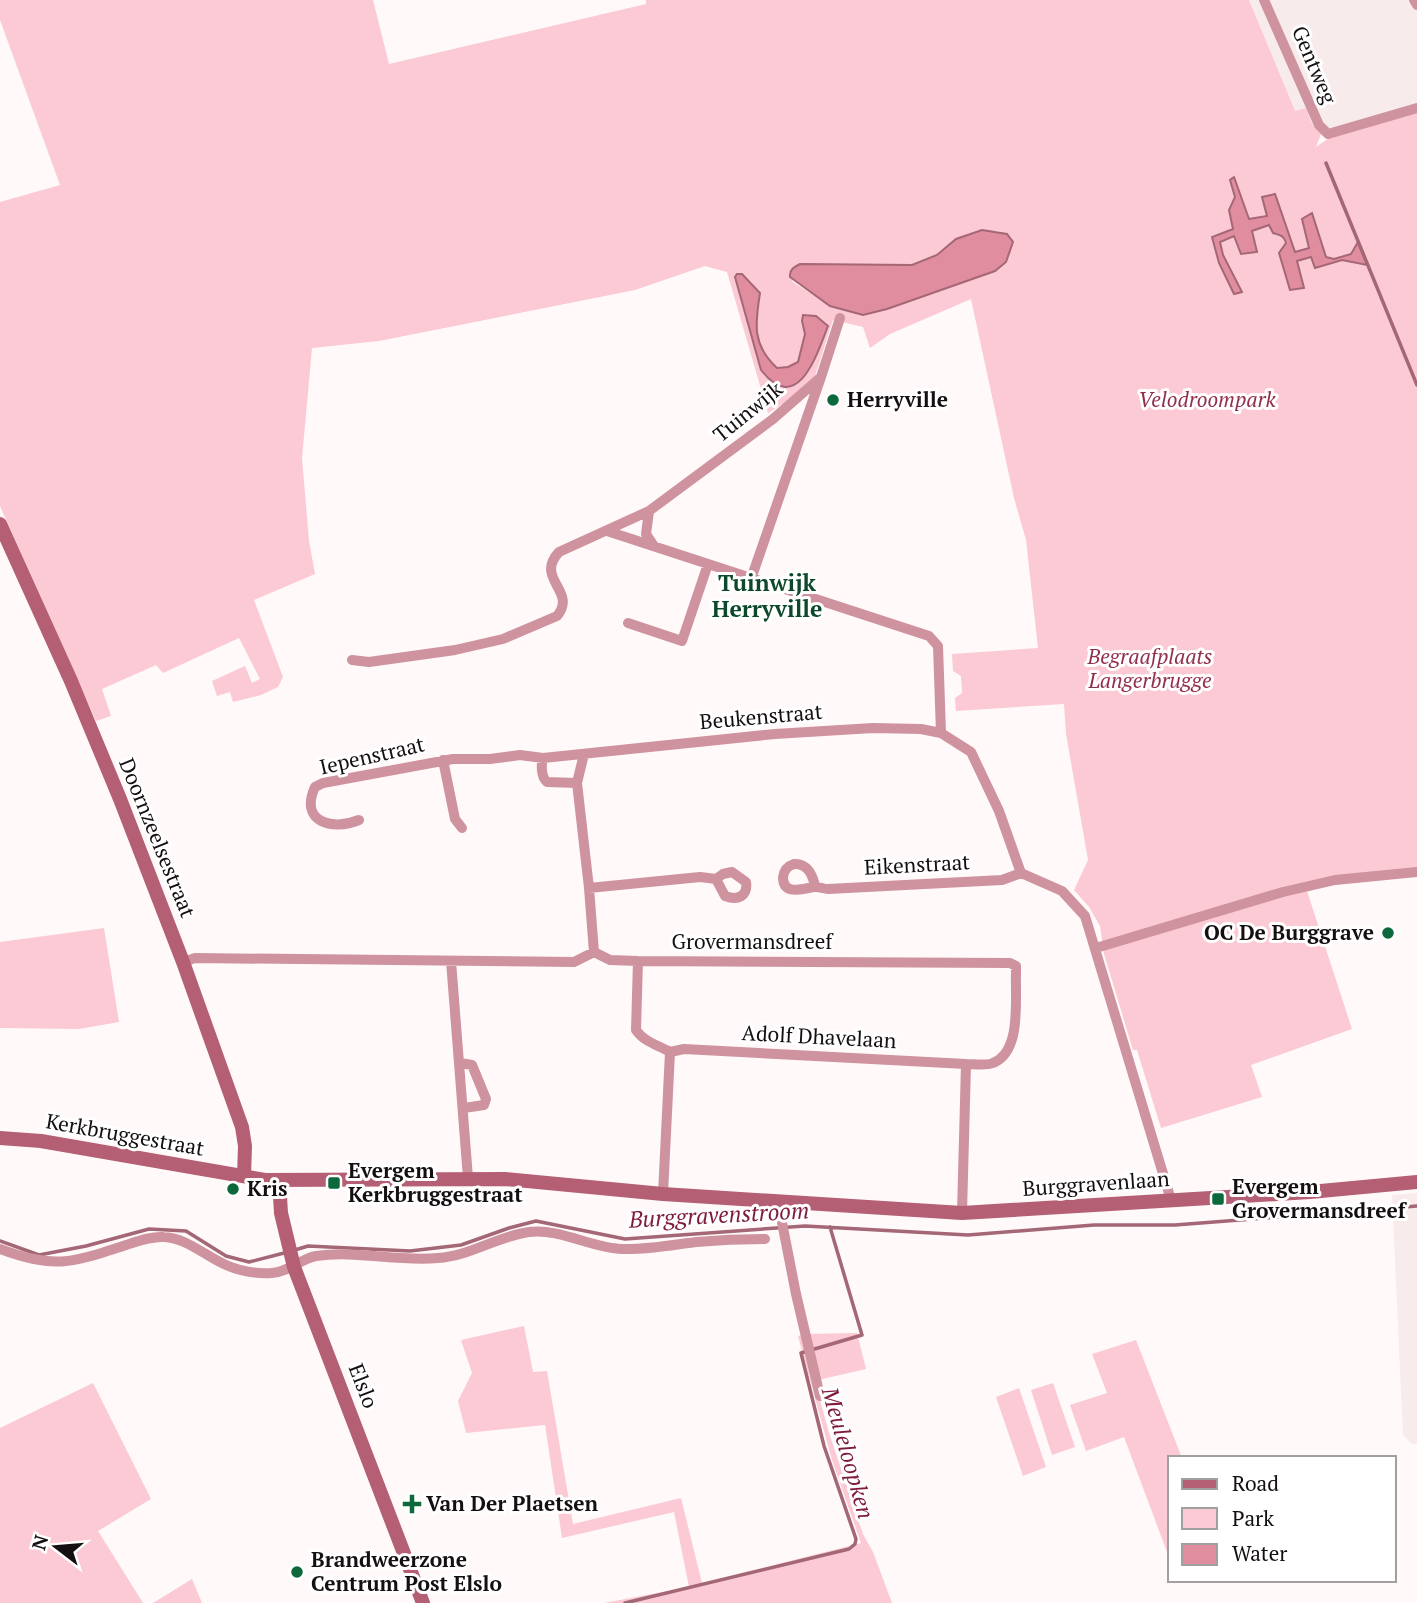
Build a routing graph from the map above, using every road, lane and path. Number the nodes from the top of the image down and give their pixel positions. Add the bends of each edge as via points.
1 (1264, 0) edge
2 (1414, 0) edge
3 (1417, 5) edge
4 (1417, 108) edge
5 (840, 318) dead end
6 (821, 377) junction
7 (649, 511) junction
8 (0, 524) edge
9 (607, 531) junction
10 (654, 546) junction
11 (708, 564) junction
12 (751, 579) junction
13 (628, 623) dead end
14 (352, 660) dead end
15 (941, 733) junction
16 (584, 754) junction
17 (543, 758) junction
18 (443, 760) junction
19 (577, 783) junction
20 (359, 820) dead end
21 (462, 828) dead end
22 (1417, 872) edge
23 (1021, 873) junction
24 (716, 879) dead end
25 (815, 887) dead end
26 (589, 888) junction
27 (1096, 948) junction
28 (594, 952) junction
29 (450, 961) junction
30 (638, 961) junction
31 (183, 962) junction
32 (1015, 1006) joint
33 (670, 1052) junction
34 (460, 1063) junction
35 (966, 1064) junction
36 (464, 1108) junction
37 (0, 1138) edge
38 (244, 1176) junction
39 (468, 1178) junction
40 (279, 1180) junction
41 (1417, 1182) edge
42 (663, 1194) junction
43 (1171, 1200) junction
44 (778, 1202) junction
45 (962, 1213) junction
46 (765, 1239) dead end
47 (0, 1249) edge
48 (293, 1264) junction
49 (820, 1396) dead end
50 (423, 1603) edge

1 - 4 street, Gentweg via 1319,125 1328,134
2 - 3 street
5 - 6 street
6 - 7 street, Tuinwijk via 773,419
6 - 12 street
7 - 9 street, Tuinwijk
7 - 10 street via 646,534
8 - 31 main road, Doornzeelsestraat via 102,756
9 - 10 street
9 - 14 street, Tuinwijk via 559,552 552,560 550,568 563,601 557,616 503,639 454,650 369,662
10 - 11 street
11 - 12 street
11 - 13 street via 682,641
12 - 15 street via 929,636 938,646
15 - 16 street, Beukenstraat via 873,728
15 - 23 street, Beukenstraat via 971,752
16 - 17 street, Beukenstraat
16 - 19 street
17 - 18 street, Beukenstraat
17 - 19 street via 544,780
18 - 20 street, Iepenstraat via 315,787 311,805 319,821 346,825
18 - 21 street, Iepenstraat via 454,819
19 - 26 street
22 - 27 street via 1335,880 1283,892
23 - 25 street, Eikenstraat via 1002,880
23 - 27 street via 1072,900 1085,916
24 - 26 street
26 - 28 street
27 - 43 street
28 - 29 street via 573,962
28 - 30 street, Grovermansdreef via 610,960
29 - 31 street via 195,958
29 - 34 street
30 - 32 street, Grovermansdreef via 1010,963 1016,966
30 - 33 street via 636,1030 645,1040
31 - 38 main road, Doornzeelsestraat via 242,1127
32 - 35 street, Adolf Dhavelaan via 1013,1042 1006,1055 992,1064
33 - 35 street, Adolf Dhavelaan via 684,1049
33 - 42 street
34 - 36 street
34 - 36 street via 472,1065 486,1099 484,1105
35 - 45 street
36 - 39 street
37 - 38 main road, Kerkbruggestraat
38 - 40 main road, Burggravenlaan
39 - 40 main road, Burggravenlaan
39 - 42 main road, Burggravenlaan
40 - 48 main road, Elslo
41 - 43 main road, Burggravenlaan
42 - 44 main road, Burggravenlaan
43 - 45 main road, Burggravenlaan
44 - 45 main road, Burggravenlaan
44 - 49 street
46 - 48 street via 619,1250 530,1231 441,1258 322,1255
47 - 48 street via 58,1263 165,1237 244,1271 273,1273
48 - 50 main road, Elslo

